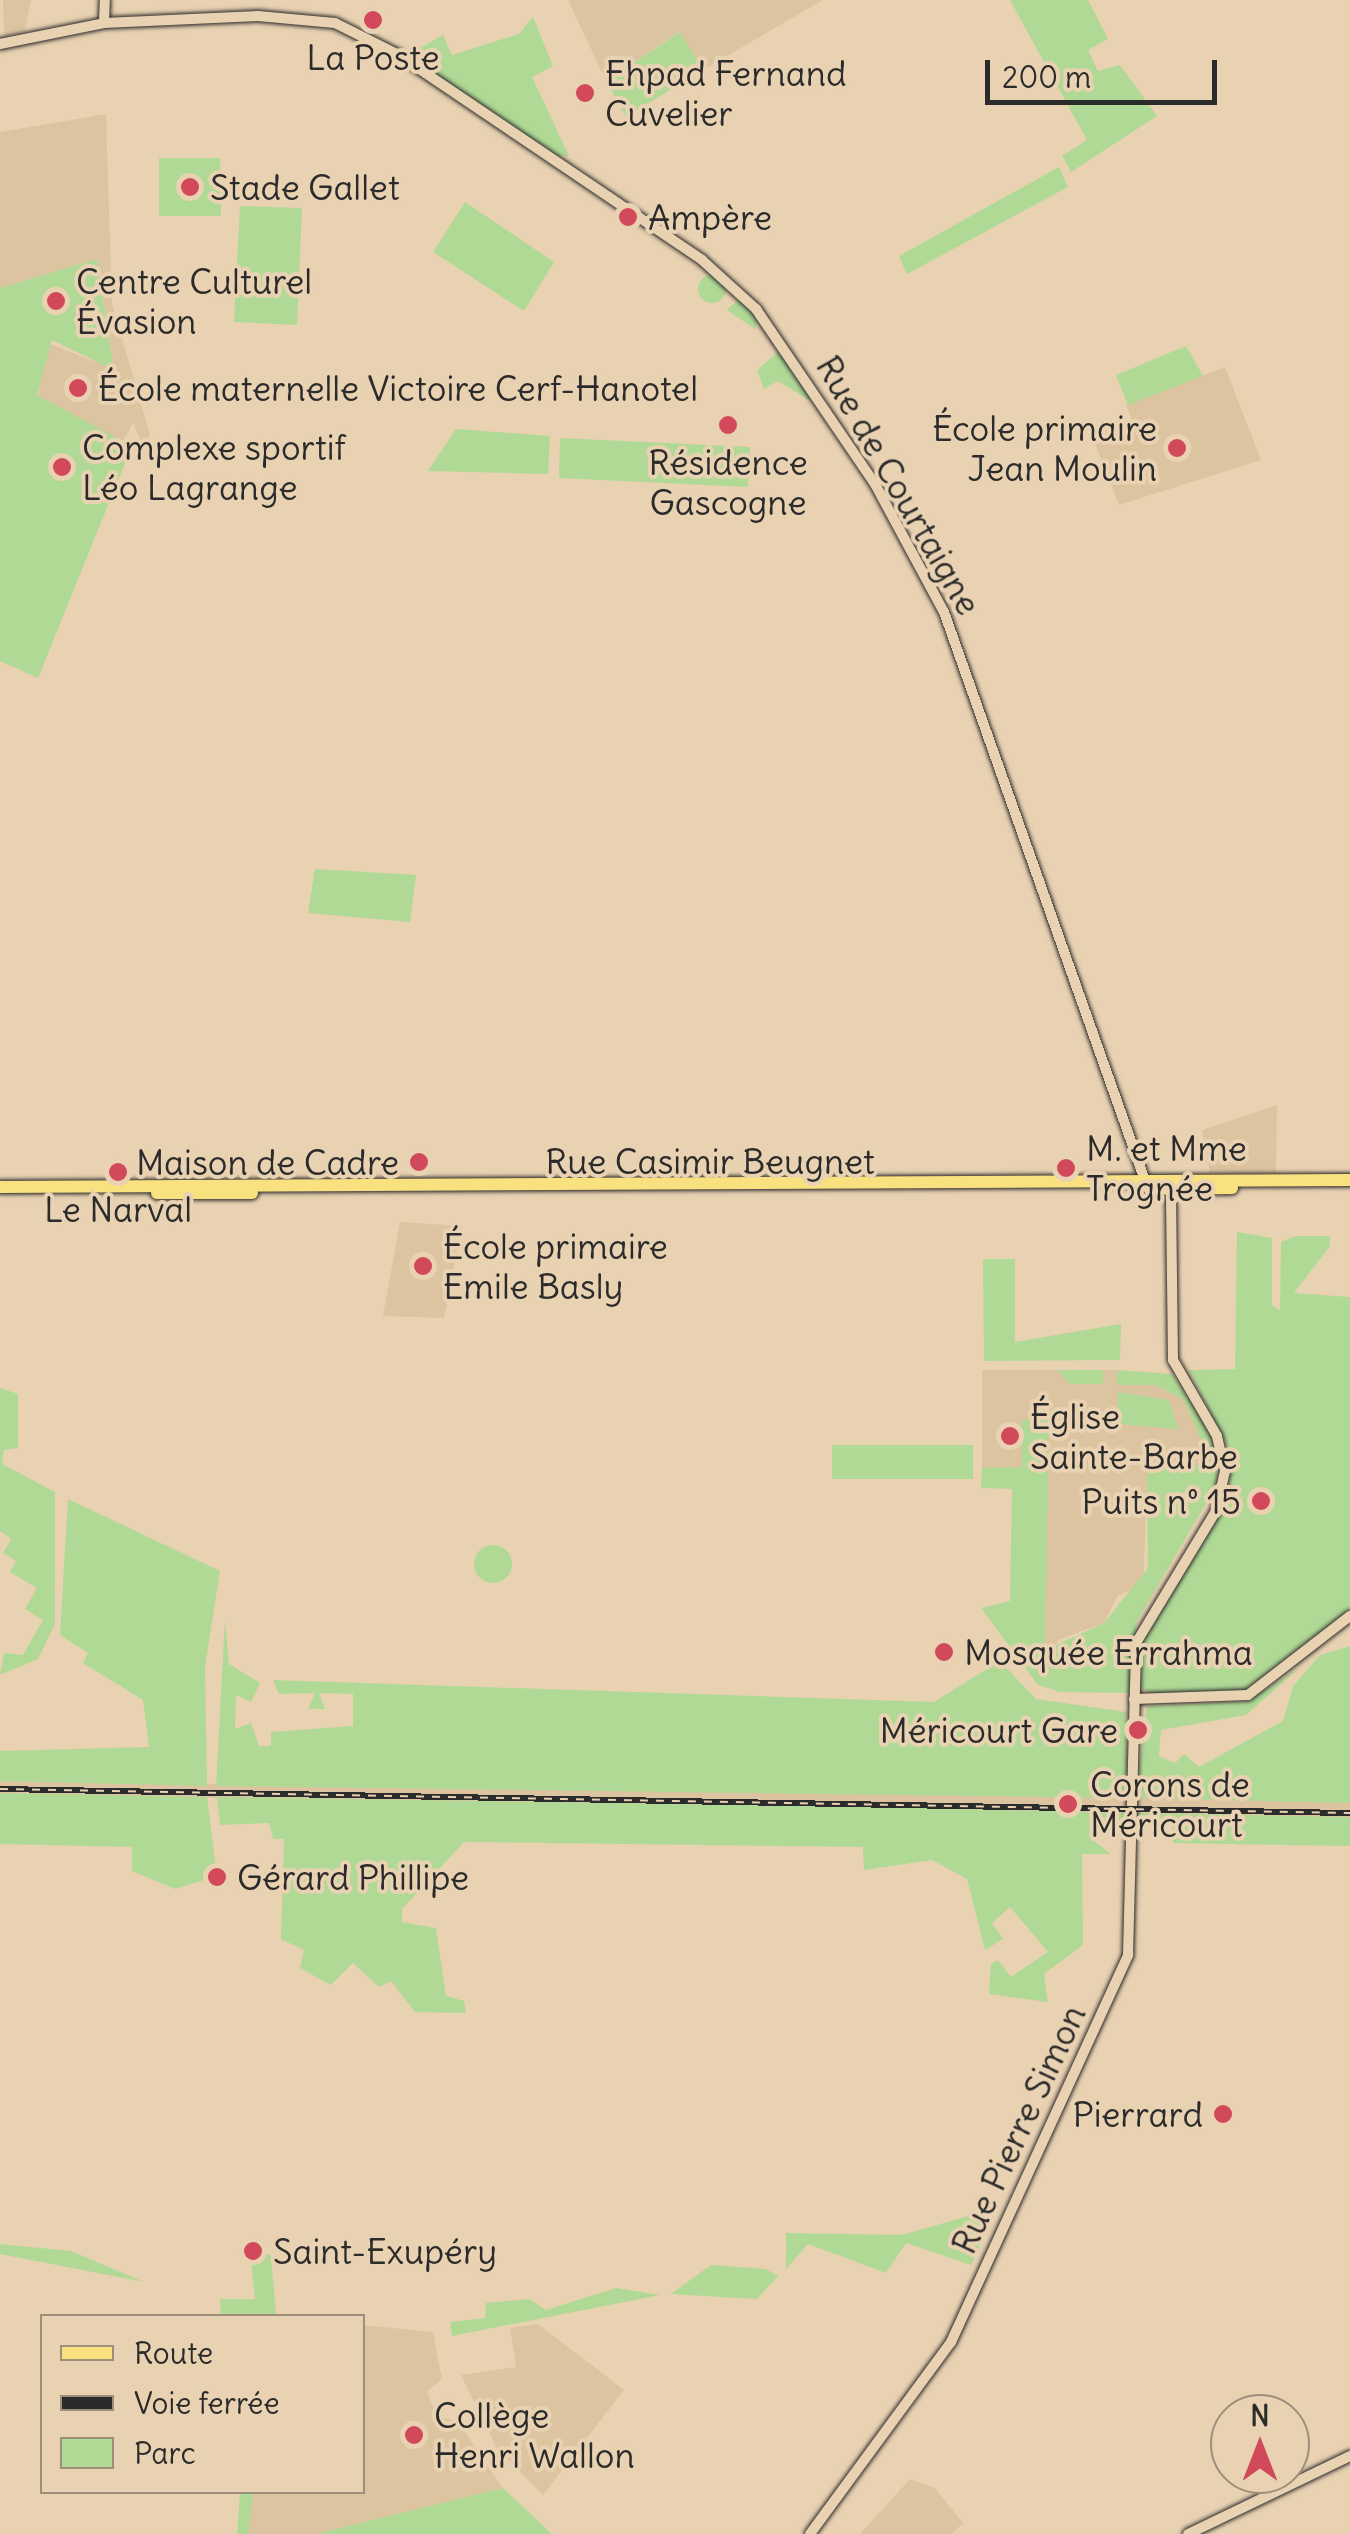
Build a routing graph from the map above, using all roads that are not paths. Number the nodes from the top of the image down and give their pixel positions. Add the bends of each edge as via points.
1 (104, 0) edge
2 (108, 23) junction
3 (0, 44) edge
4 (1350, 1180) edge
5 (1148, 1185) junction
6 (1171, 1185) junction
7 (0, 1187) edge
8 (1350, 1188) edge
9 (200, 1189) junction
10 (0, 1195) edge
11 (1350, 1616) edge
12 (1134, 1699) junction
13 (1350, 2456) edge
14 (810, 2534) edge
15 (1188, 2534) edge

1 - 2 street
2 - 3 street, Rue de Courtaigne
2 - 5 street, Rue de Courtaigne via 308,20 386,49 702,260 782,339 906,540 971,673
4 - 6 main road
5 - 6 main road
5 - 9 main road, Rue Casimir Beugnet
5 - 9 main road, Rue Casimir Beugnet
6 - 8 main road
6 - 12 street, Rue Pierre Simon via 1175,1366 1222,1448 1224,1487 1138,1632
7 - 9 main road
9 - 10 main road
11 - 12 street via 1248,1696
12 - 14 street, Rue Pierre Simon via 1128,1955 950,2342
13 - 15 street

